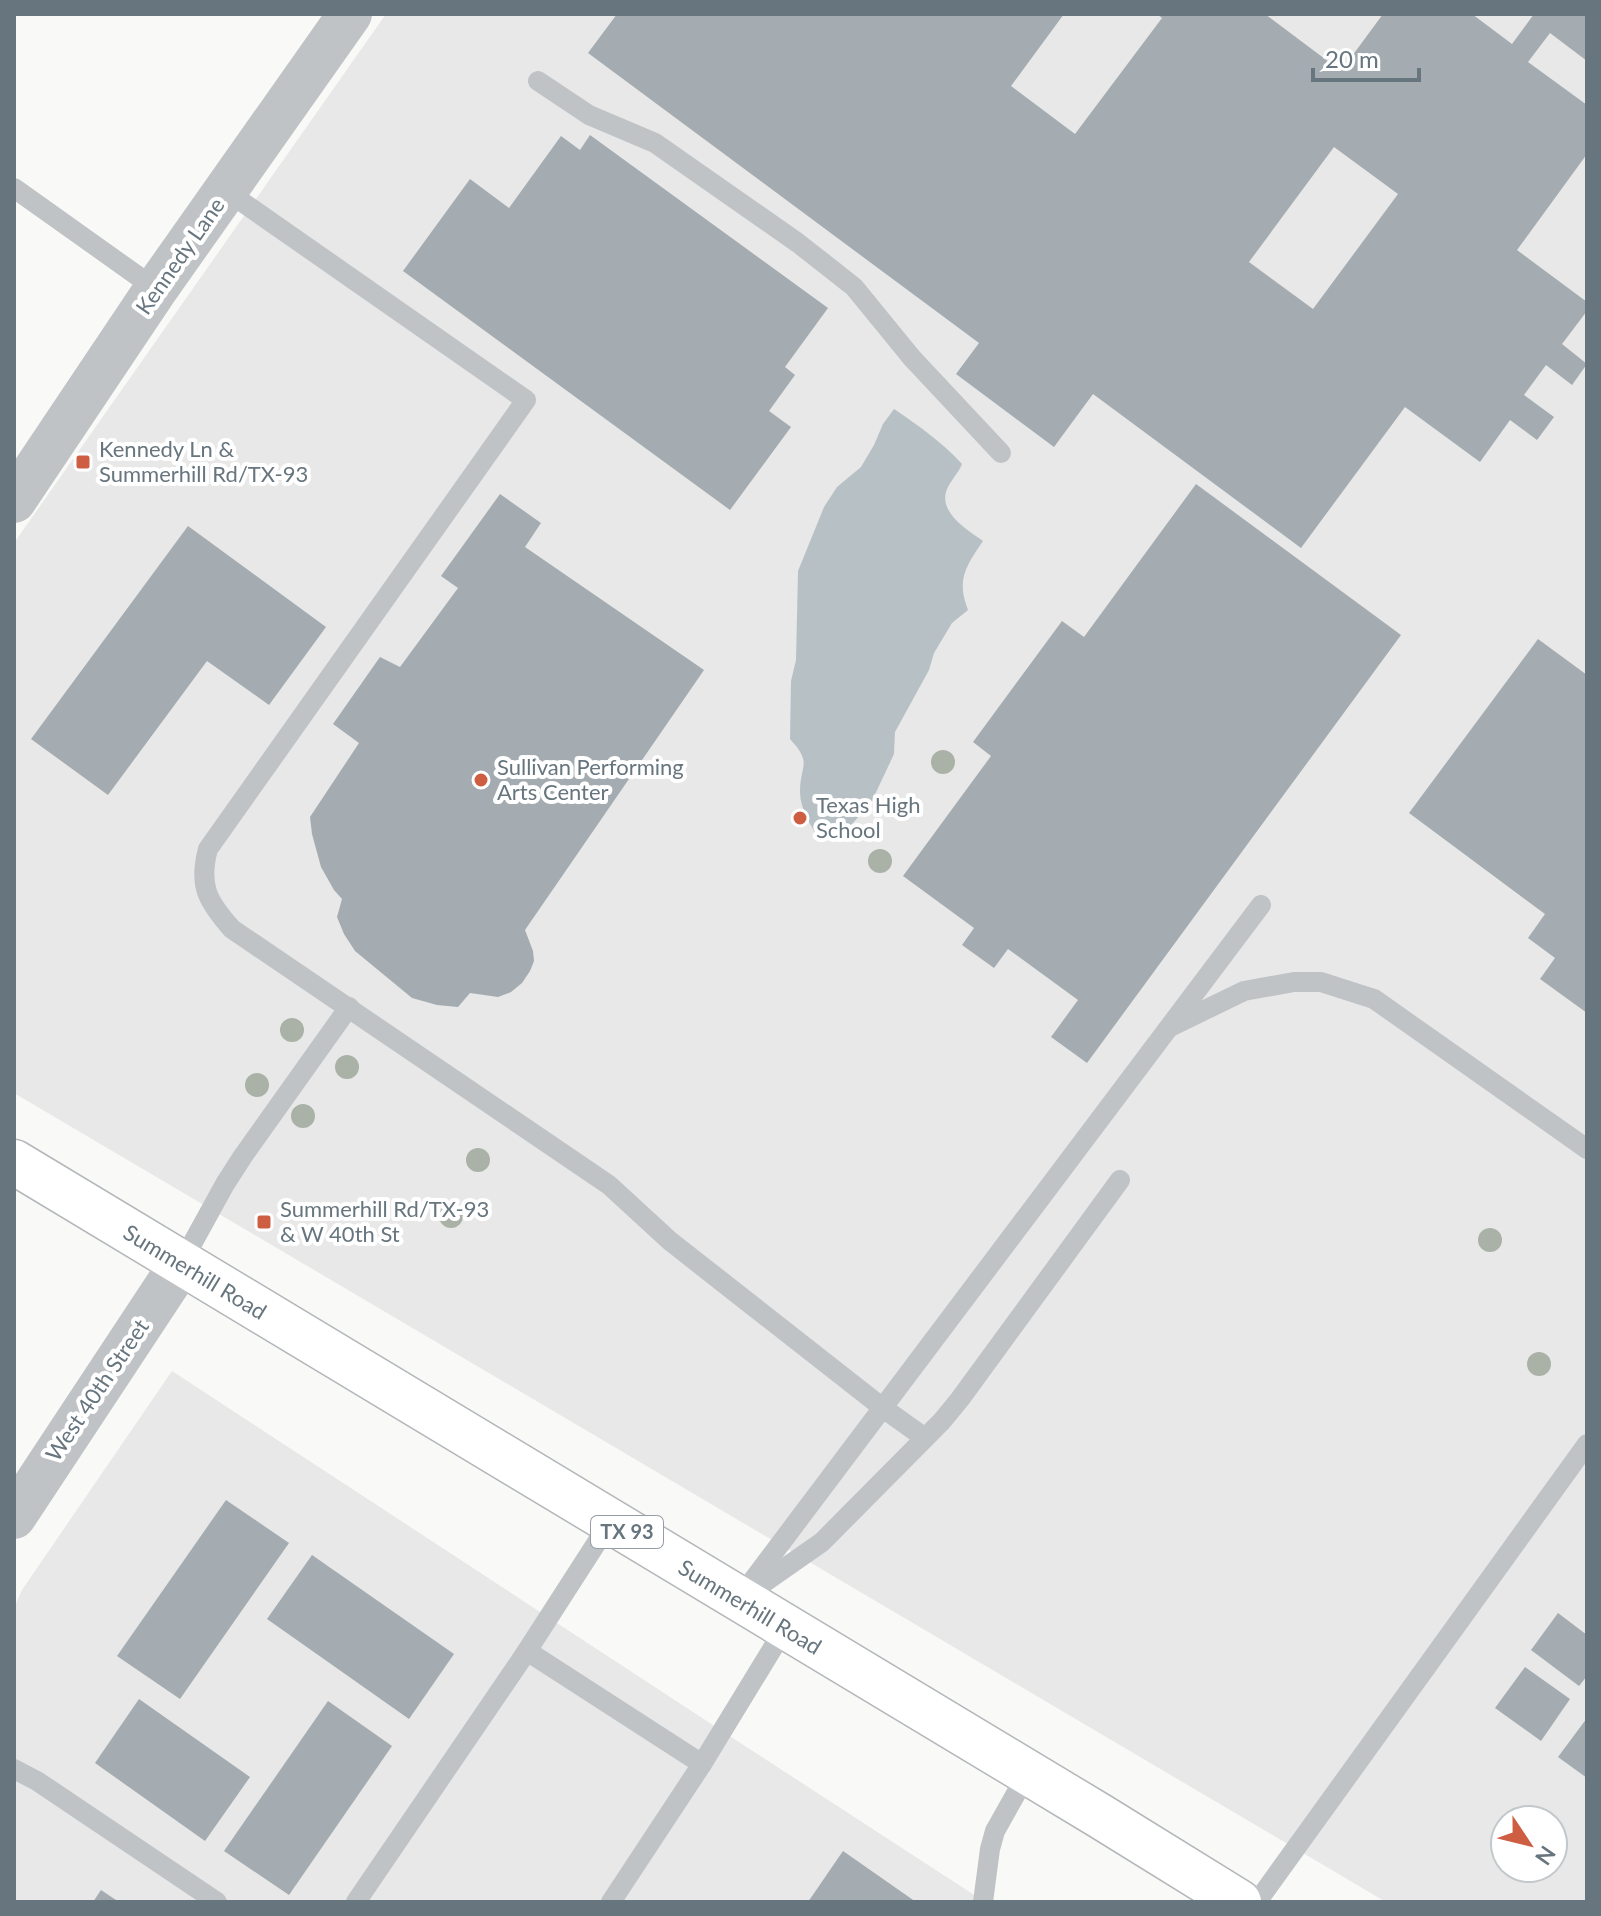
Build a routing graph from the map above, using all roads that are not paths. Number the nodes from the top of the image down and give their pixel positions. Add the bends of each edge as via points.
1 (350, 14) edge
2 (538, 81) dead end
3 (14, 188) edge
4 (225, 190) junction
5 (156, 289) junction
6 (1001, 453) dead end
7 (14, 501) edge
8 (1261, 905) dead end
9 (349, 1007) junction
10 (1168, 1028) junction
11 (1587, 1149) edge
12 (14, 1162) edge
13 (1120, 1180) dead end
14 (181, 1264) junction
15 (883, 1408) junction
16 (925, 1438) junction
17 (1587, 1444) edge
18 (14, 1517) edge
19 (610, 1522) junction
20 (738, 1600) junction
21 (785, 1628) junction
22 (527, 1651) junction
23 (702, 1764) junction
24 (14, 1769) edge
25 (1027, 1774) junction
26 (217, 1902) edge
27 (356, 1902) edge
28 (611, 1902) edge
29 (983, 1902) edge
30 (1239, 1902) edge
31 (1257, 1902) edge

1 - 4 street, Kennedy Lane
2 - 6 lane via 589,115 655,143 854,287
3 - 5 lane
4 - 5 street, Kennedy Lane
4 - 9 lane via 526,400 208,849 205,887 215,910 232,929
5 - 7 street, Kennedy Lane
8 - 10 lane
9 - 14 lane via 237,1166
9 - 15 lane via 609,1185 670,1241
10 - 11 lane via 1244,991 1294,982 1347,989 1374,999
10 - 15 lane
12 - 14 main road, Summerhill Road / TX 93
13 - 16 lane via 960,1399
14 - 18 street, West 40th Street
14 - 19 main road, Summerhill Road / TX 93
15 - 16 lane
15 - 20 lane
16 - 20 lane via 822,1542
17 - 31 lane
19 - 20 main road, Summerhill Road / TX 93
19 - 22 lane
20 - 21 main road, Summerhill Road / TX 93
21 - 23 lane
21 - 25 main road, Summerhill Road / TX 93
22 - 23 lane
22 - 27 lane
23 - 28 lane
24 - 26 lane
25 - 29 lane via 995,1831
25 - 30 main road, Summerhill Road / TX 93

